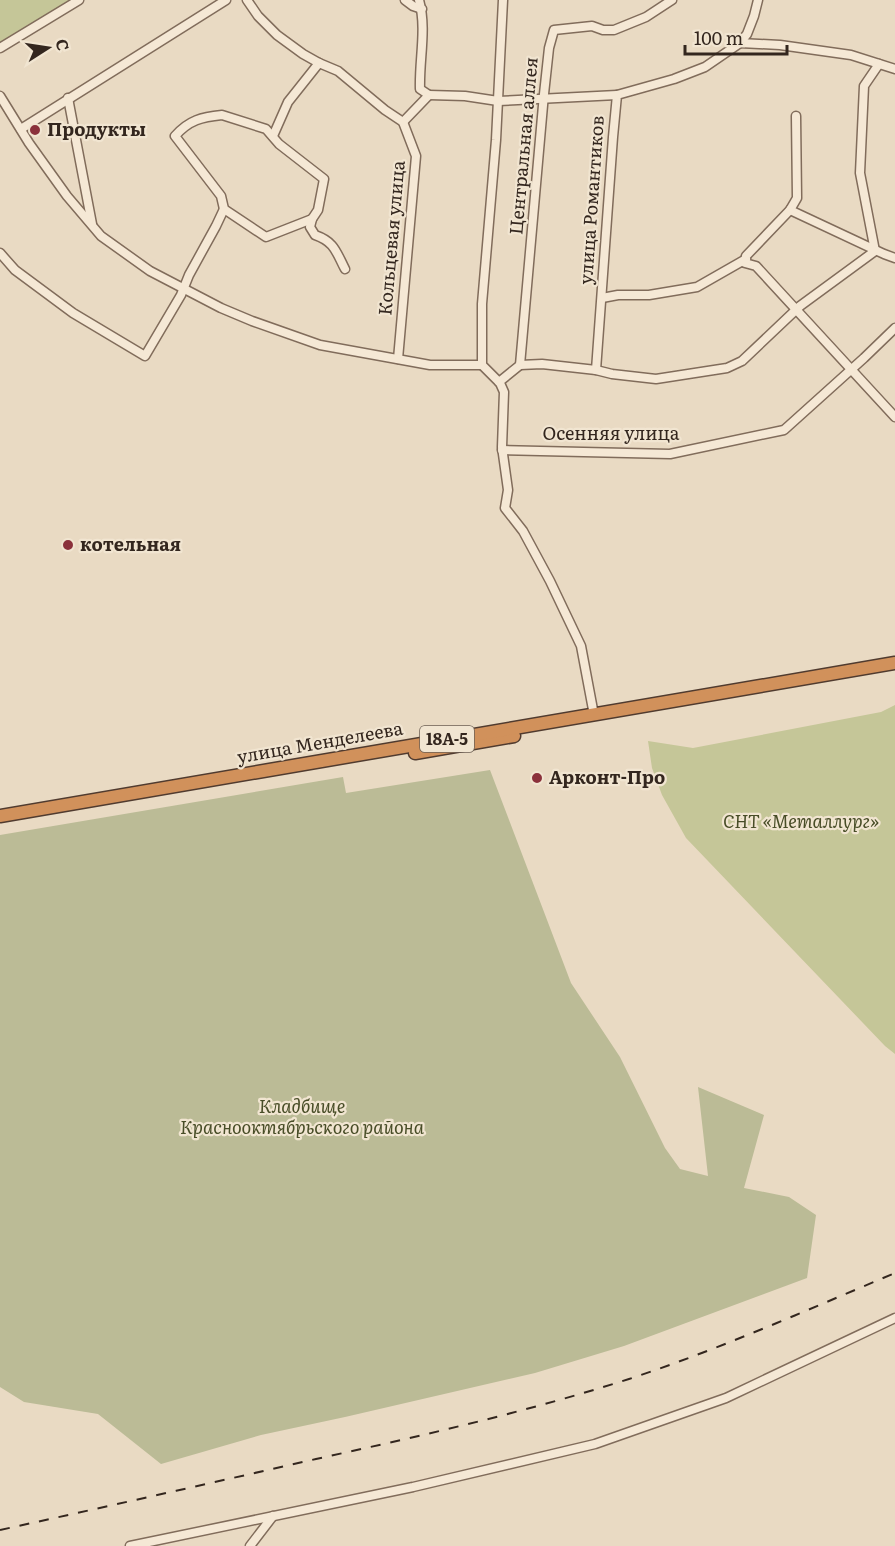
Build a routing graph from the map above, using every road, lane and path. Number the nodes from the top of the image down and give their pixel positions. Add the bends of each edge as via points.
1 (79, 0) edge
2 (226, 0) edge
3 (247, 0) edge
4 (405, 0) edge
5 (503, 0) edge
6 (672, 0) edge
7 (758, 0) edge
8 (421, 4) edge
9 (740, 44) junction
10 (0, 48) edge
11 (319, 63) junction
12 (879, 64) junction
13 (895, 69) edge
14 (617, 94) junction
15 (429, 95) junction
16 (0, 96) edge
17 (68, 98) junction
18 (544, 98) junction
19 (498, 102) junction
20 (796, 116) dead end
21 (403, 122) junction
22 (21, 129) junction
23 (273, 136) junction
24 (224, 210) junction
25 (790, 210) junction
26 (312, 219) junction
27 (92, 225) junction
28 (875, 250) junction
29 (0, 252) edge
30 (895, 258) edge
31 (746, 259) junction
32 (345, 269) dead end
33 (183, 288) junction
34 (602, 298) junction
35 (796, 310) junction
36 (895, 328) edge
37 (398, 359) junction
38 (482, 365) junction
39 (520, 365) junction
40 (596, 370) junction
41 (851, 370) junction
42 (499, 382) junction
43 (895, 417) edge
44 (502, 450) junction
45 (895, 663) edge
46 (895, 671) edge
47 (594, 715) junction
48 (0, 816) edge
49 (0, 823) edge
50 (895, 1318) edge
51 (273, 1515) junction
52 (130, 1546) edge
53 (250, 1546) edge

1 - 10 street
2 - 17 street
3 - 11 street via 277,35
4 - 8 street via 413,6
5 - 19 street, Центральная аллея
6 - 18 street, Центральная аллея via 646,17 614,30 592,26 554,30
7 - 9 street
8 - 15 street via 420,89
9 - 12 street via 780,45
9 - 14 street, улица Романтиков via 705,67
11 - 21 street via 338,70
11 - 23 street via 288,102
12 - 13 street
12 - 28 street via 864,86 861,173
14 - 18 street
14 - 34 street, улица Романтиков
15 - 19 street
15 - 21 street
16 - 22 street
17 - 22 street
17 - 27 street
18 - 19 street
18 - 39 street, Центральная аллея
19 - 38 street, Центральная аллея via 482,304
20 - 25 street via 796,198
21 - 37 street, Кольцевая улица via 416,156
22 - 27 street
23 - 24 street via 266,129 222,115 199,117 175,136 221,196
23 - 26 street via 324,179 318,210
24 - 26 street via 266,237
24 - 33 street
25 - 28 street
25 - 31 street
26 - 32 street via 310,227 315,235 332,243
27 - 33 street via 101,236 150,271
28 - 30 street
28 - 35 street
29 - 33 street via 15,270 73,313 145,356
31 - 34 street, улица Романтиков via 697,286
31 - 35 street via 745,263 756,266
33 - 37 street via 252,321 320,345
34 - 40 street, улица Романтиков
35 - 40 street via 742,361 727,368 656,379
35 - 41 street
36 - 41 street, Осенняя улица
37 - 38 street via 430,365
38 - 42 street
39 - 40 street
39 - 42 street
41 - 43 street
41 - 44 street, Осенняя улица via 784,430 670,454
42 - 44 street via 504,392
44 - 47 street via 508,490 505,508 523,531 581,646
45 - 47 highway, улица Менделеева / 18А-5
46 - 49 highway, улица Менделеева / 18А-5
47 - 48 highway, улица Менделеева / 18А-5
50 - 51 street via 726,1398 595,1444
51 - 52 street
51 - 53 street

